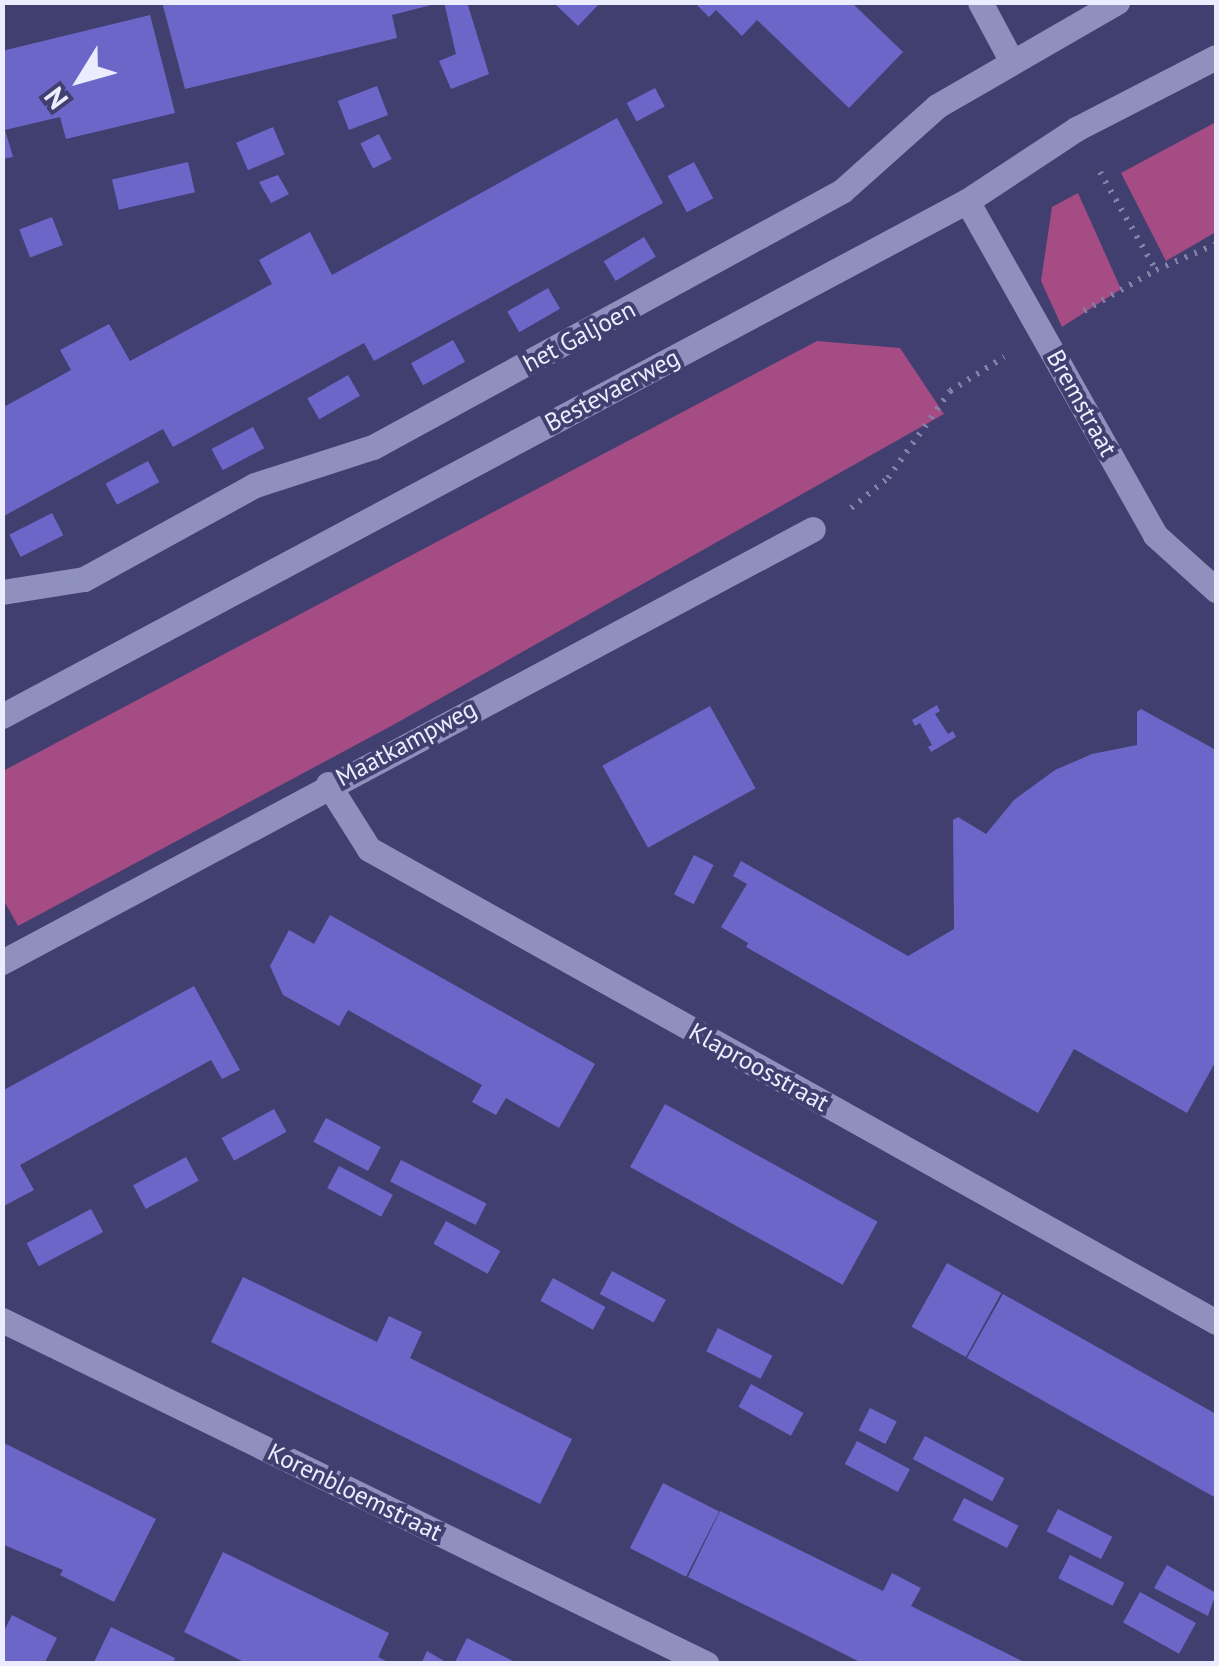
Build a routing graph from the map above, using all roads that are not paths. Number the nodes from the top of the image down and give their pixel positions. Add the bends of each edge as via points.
1 (980, 2) edge
2 (1118, 2) edge
3 (1216, 57) edge
4 (1011, 60) junction
5 (967, 200) junction
6 (813, 530) dead end
7 (1216, 590) edge
8 (2, 592) edge
9 (2, 716) edge
10 (328, 784) junction
11 (2, 962) edge
12 (2, 1320) edge
13 (1216, 1322) edge
14 (706, 1664) edge

1 - 4 street
2 - 4 street, het Galjoen
3 - 5 street, Bestevaerweg via 1076,129
4 - 8 street, het Galjoen via 936,106 842,191 373,447 255,485 84,580
5 - 7 street, Bremstraat via 1155,535
5 - 9 street, Bestevaerweg
6 - 10 street, Maatkampweg
10 - 11 street, Maatkampweg
10 - 13 street, Klaproosstraat via 368,849
12 - 14 street, Korenbloemstraat

